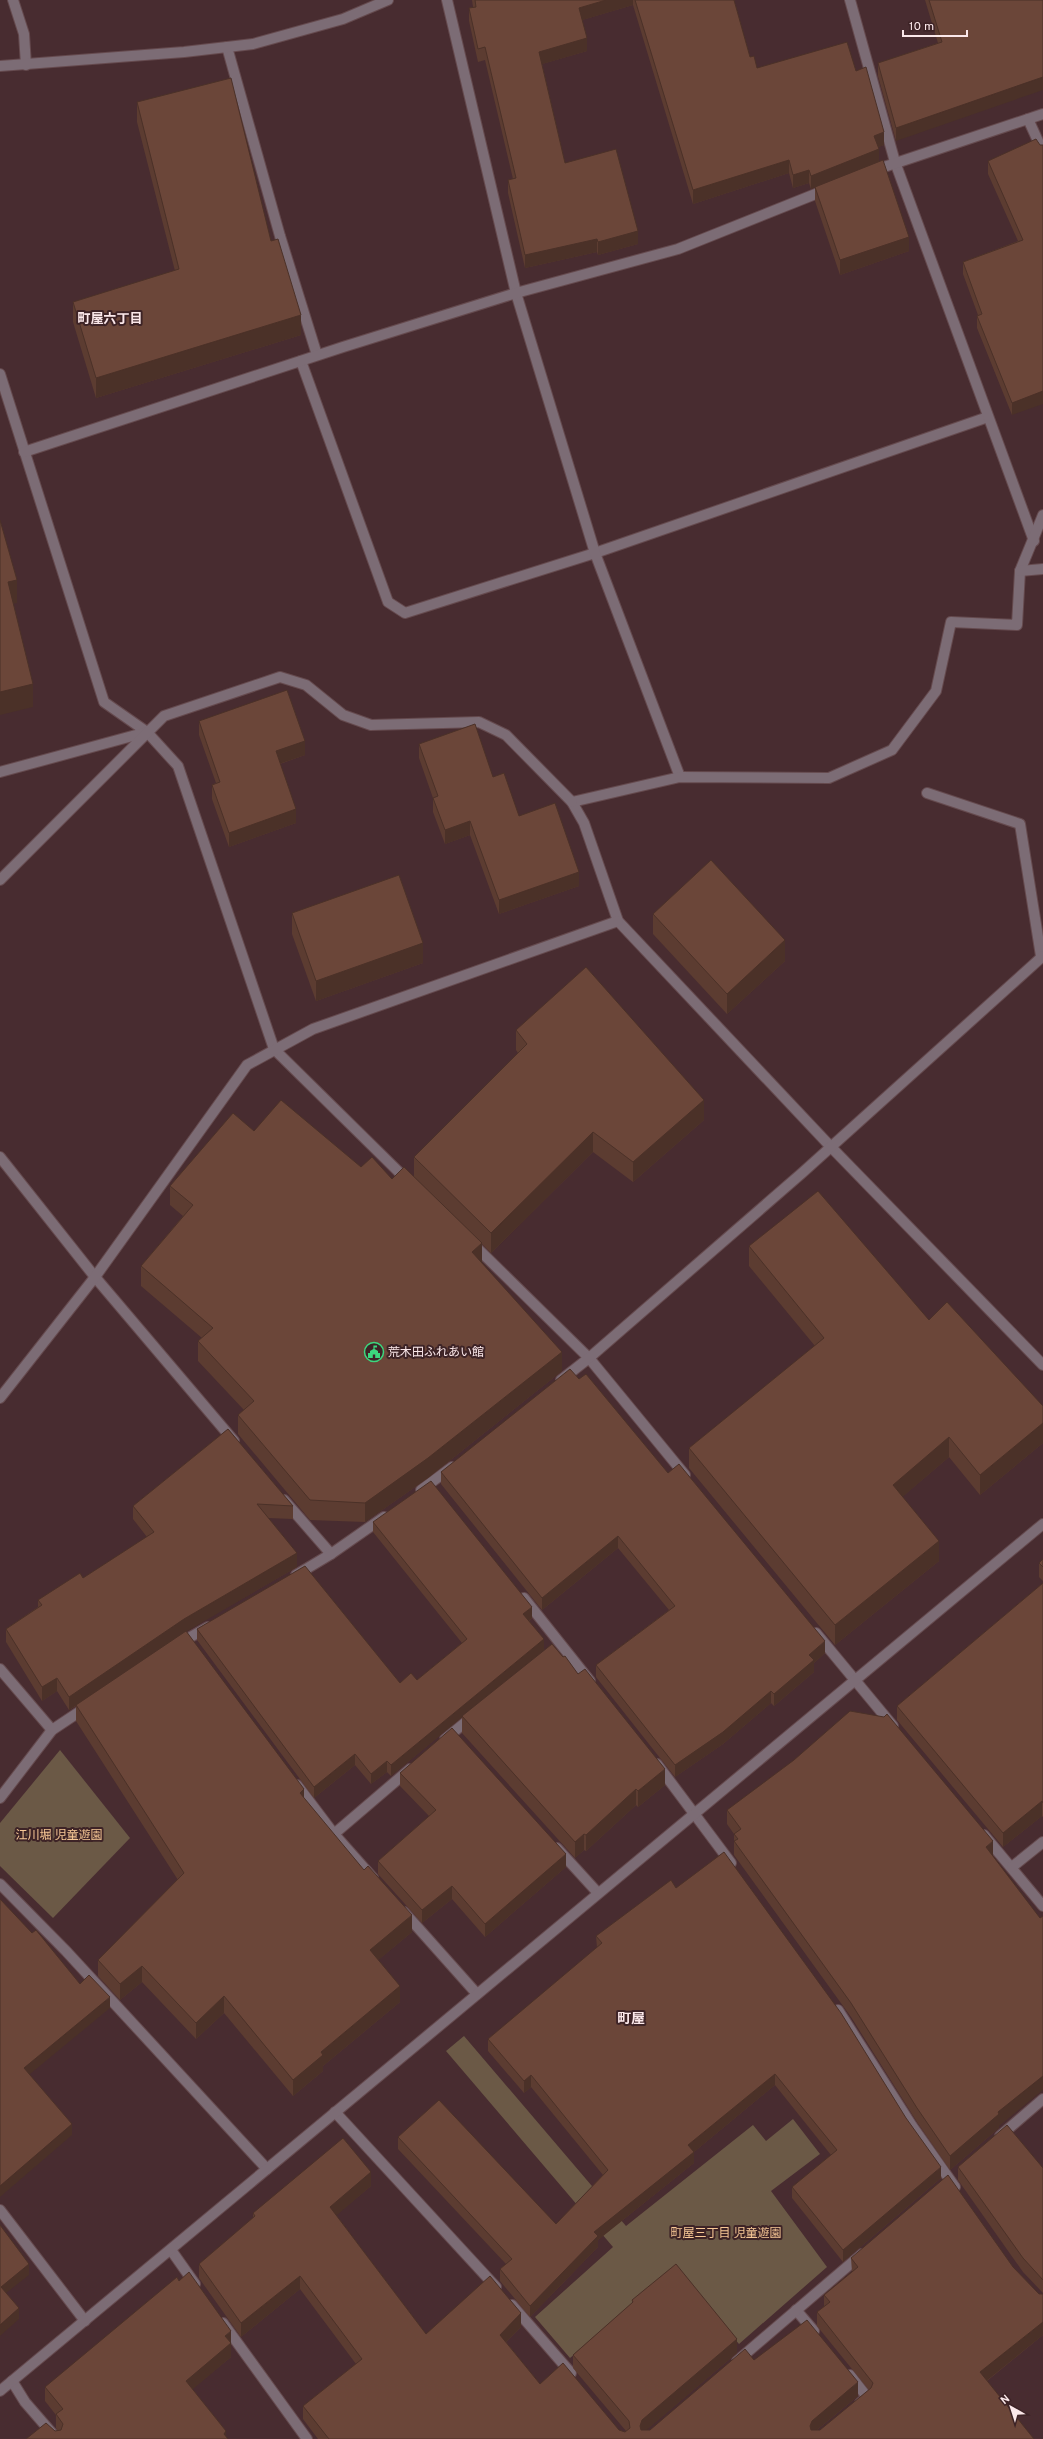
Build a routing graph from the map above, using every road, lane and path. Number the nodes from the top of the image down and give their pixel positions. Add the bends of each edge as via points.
1 (13, 0) edge
2 (388, 0) edge
3 (447, 0) edge
4 (850, 0) edge
5 (227, 47) junction
6 (0, 66) edge
7 (26, 66) junction
8 (1043, 114) edge
9 (1028, 119) junction
10 (1043, 152) edge
11 (895, 162) junction
12 (859, 177) edge
13 (837, 186) edge
14 (516, 294) junction
15 (317, 355) junction
16 (301, 361) junction
17 (0, 374) edge
18 (988, 417) junction
19 (24, 452) junction
20 (1043, 515) edge
21 (1034, 541) junction
22 (595, 553) junction
23 (1043, 569) edge
24 (1020, 571) junction
25 (147, 732) junction
26 (0, 772) edge
27 (680, 777) junction
28 (927, 793) dead end
29 (572, 802) junction
30 (0, 880) edge
31 (618, 921) junction
32 (1042, 956) edge
33 (274, 1049) junction
34 (831, 1147) junction
35 (0, 1157) edge
36 (414, 1187) edge
37 (465, 1237) edge
38 (96, 1277) junction
39 (589, 1358) junction
40 (1043, 1365) edge
41 (550, 1388) edge
42 (0, 1398) edge
43 (242, 1450) edge
44 (463, 1458) edge
45 (691, 1481) edge
46 (278, 1492) edge
47 (413, 1496) edge
48 (394, 1510) edge
49 (1043, 1524) edge
50 (331, 1554) junction
51 (290, 1578) edge
52 (516, 1588) edge
53 (215, 1622) edge
54 (808, 1623) edge
55 (169, 1651) edge
56 (0, 1669) edge
57 (856, 1681) junction
58 (596, 1687) edge
59 (97, 1700) edge
60 (483, 1708) edge
61 (52, 1730) junction
62 (902, 1736) edge
63 (435, 1747) edge
64 (649, 1755) edge
65 (417, 1762) edge
66 (291, 1777) edge
67 (0, 1798) edge
68 (695, 1812) junction
69 (977, 1826) edge
70 (334, 1834) junction
71 (548, 1838) edge
72 (1043, 1842) edge
73 (1012, 1867) junction
74 (738, 1873) edge
75 (0, 1884) edge
76 (381, 1887) edge
77 (598, 1893) junction
78 (397, 1904) edge
79 (1043, 1906) edge
80 (477, 1994) junction
81 (832, 2002) edge
82 (1043, 2099) edge
83 (335, 2112) junction
84 (990, 2144) edge
85 (267, 2168) junction
86 (963, 2198) edge
87 (0, 2210) edge
88 (873, 2244) edge
89 (171, 2250) junction
90 (203, 2295) edge
91 (796, 2310) junction
92 (216, 2314) edge
93 (85, 2322) junction
94 (820, 2339) edge
95 (730, 2367) edge
96 (844, 2368) edge
97 (12, 2381) junction
98 (578, 2382) edge
99 (0, 2391) edge
100 (850, 2411) edge
101 (57, 2439) edge
102 (307, 2439) edge

1 - 7 street via 24,34
2 - 5 street via 343,19 253,44
3 - 14 street
4 - 11 street
5 - 7 street
5 - 15 street via 280,236
6 - 7 street
8 - 9 street
9 - 10 street
9 - 11 street
11 - 12 street
11 - 18 street
13 - 14 street via 678,249
14 - 15 street
14 - 22 street
15 - 16 street
16 - 19 street
16 - 22 street via 388,602 405,613
17 - 19 street
18 - 21 street
18 - 22 street
19 - 25 street via 104,702
20 - 21 street
21 - 24 street
22 - 27 street
23 - 24 street
24 - 27 street via 1017,625 951,622 936,691 892,750 829,778
25 - 26 street
25 - 29 street via 164,716 280,677 306,685 343,715 371,725 479,722 506,735
25 - 30 street
25 - 33 street via 178,766
27 - 29 street
28 - 32 street via 1020,824
29 - 31 street via 584,823
31 - 33 street via 313,1029
31 - 34 street
32 - 34 street
33 - 36 street
33 - 38 street via 247,1065
34 - 39 street
34 - 40 street
35 - 38 street
37 - 39 street
38 - 42 street
38 - 43 street
39 - 41 street
39 - 45 street
44 - 47 street via 434,1486
46 - 50 street
48 - 50 street
49 - 57 street
50 - 51 street
52 - 58 street via 558,1647
53 - 55 street via 190,1641
54 - 57 street
56 - 61 street
57 - 62 street
57 - 68 street
59 - 61 street
60 - 63 street via 455,1735
61 - 67 street
64 - 68 street
65 - 70 street
66 - 70 street
68 - 74 street
68 - 77 street
69 - 73 street
70 - 76 street
71 - 77 street
72 - 73 street
73 - 79 street
75 - 85 street via 66,1950
77 - 80 street
78 - 80 street
80 - 83 street
81 - 86 street
82 - 84 street
83 - 85 street
83 - 98 street via 505,2296
85 - 89 street
87 - 93 street
88 - 91 street
89 - 90 street
89 - 93 street
91 - 94 street
91 - 95 street
92 - 102 street
93 - 97 street
96 - 100 street via 868,2397
97 - 99 street
97 - 101 street via 25,2402

